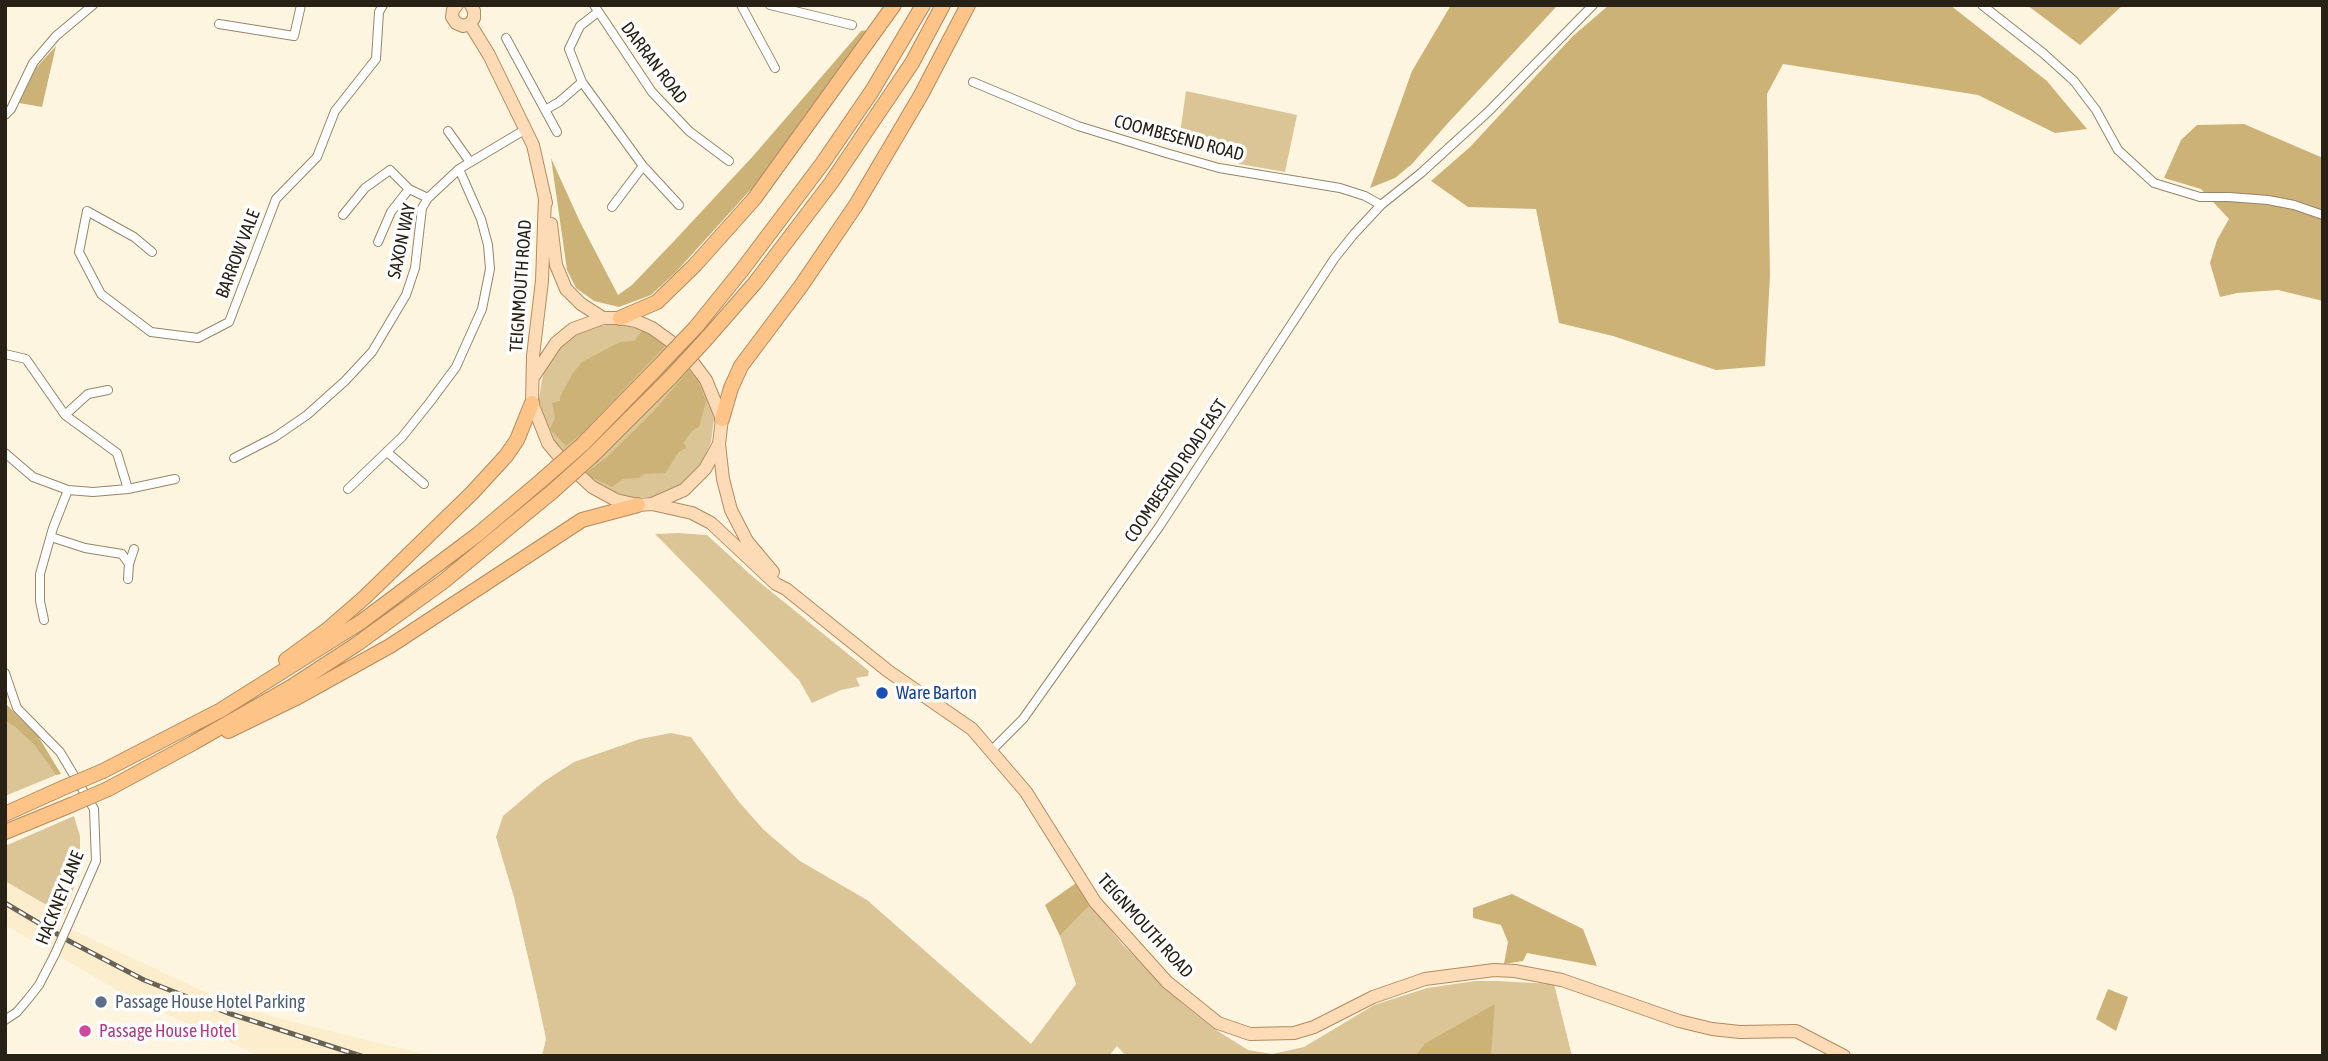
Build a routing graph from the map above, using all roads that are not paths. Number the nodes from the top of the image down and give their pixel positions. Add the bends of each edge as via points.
1 (93, 5) edge
2 (301, 5) edge
3 (383, 5) edge
4 (471, 5) edge
5 (741, 5) edge
6 (770, 5) edge
7 (894, 5) edge
8 (923, 5) edge
9 (943, 5) edge
10 (968, 5) edge
11 (1593, 5) edge
12 (1982, 5) edge
13 (450, 7) edge
14 (596, 9) edge
15 (219, 24) dead end
16 (470, 24) junction
17 (852, 25) dead end
18 (506, 37) dead end
19 (775, 68) dead end
20 (582, 82) junction
21 (973, 82) dead end
22 (545, 110) junction
23 (5, 115) edge
24 (526, 130) junction
25 (448, 131) dead end
26 (557, 132) dead end
27 (729, 161) dead end
28 (470, 162) junction
29 (643, 166) junction
30 (459, 169) junction
31 (409, 189) junction
32 (545, 197) junction
33 (428, 198) junction
34 (680, 205) dead end
35 (1381, 205) junction
36 (612, 206) dead end
37 (343, 215) dead end
38 (2323, 215) edge
39 (378, 242) dead end
40 (152, 252) dead end
41 (603, 318) junction
42 (621, 318) junction
43 (5, 354) edge
44 (534, 376) junction
45 (108, 390) dead end
46 (532, 403) junction
47 (65, 415) junction
48 (722, 419) junction
49 (719, 444) junction
50 (387, 452) junction
51 (5, 453) edge
52 (234, 458) dead end
53 (175, 479) dead end
54 (424, 484) dead end
55 (128, 489) junction
56 (348, 489) dead end
57 (68, 490) junction
58 (645, 505) junction
59 (51, 537) junction
60 (134, 549) dead end
61 (129, 564) junction
62 (128, 579) dead end
63 (786, 589) junction
64 (44, 620) dead end
65 (5, 673) edge
66 (220, 710) junction
67 (193, 743) junction
68 (991, 751) junction
69 (5, 814) edge
70 (5, 832) edge
71 (5, 1020) edge
72 (1844, 1056) edge

1 - 23 street via 33,63
2 - 15 street via 294,36
3 - 40 street, BARROW VALE via 376,59 335,111 317,157 276,199 229,322 198,338 151,332 101,294 79,252 88,211
4 - 16 main road via 475,15
5 - 19 street
6 - 17 street
7 - 42 highway via 754,199 657,302
8 - 66 highway, bridge via 872,91 742,270 695,327 583,444 477,534 361,622
9 - 67 highway, bridge via 912,63 763,273 671,377 593,455 444,581 357,644
10 - 48 highway via 856,205 741,366
11 - 35 street, COOMBESEND ROAD EAST via 1488,112
12 - 38 street via 2074,81 2118,150 2154,183 2200,197 2267,200
13 - 16 main road, TEIGNMOUTH ROAD via 456,23
14 - 20 street via 580,26 569,49
14 - 27 street, DARRAN ROAD via 652,92 689,131
16 - 24 main road, TEIGNMOUTH ROAD
18 - 22 street
20 - 22 street
20 - 29 street
21 - 35 street, COOMBESEND ROAD via 1078,126 1133,143 1219,168 1340,188
22 - 26 street
24 - 28 street, SAXON WAY
24 - 32 main road, TEIGNMOUTH ROAD
25 - 28 street
28 - 30 street, SAXON WAY
29 - 34 street
29 - 36 street
30 - 33 street, SAXON WAY
30 - 50 street via 488,245 490,269 482,309 456,367
31 - 33 street
31 - 37 street via 390,170 365,188
31 - 39 street via 391,212
32 - 41 main road, TEIGNMOUTH ROAD via 556,265 566,289
32 - 44 main road, TEIGNMOUTH ROAD
33 - 52 street, SAXON WAY via 422,208 415,268 406,295 372,352 307,415
35 - 68 street, COOMBESEND ROAD EAST via 1334,259 1159,527 1023,719
41 - 42 main road
41 - 44 main road via 564,335
42 - 48 main road via 662,334 694,364 713,393
43 - 47 street via 26,359
44 - 46 main road
45 - 47 street via 88,394
46 - 58 main road via 548,443 573,470 603,494
46 - 66 highway via 506,456 430,535 327,629
47 - 55 street via 117,453
48 - 49 main road
49 - 58 main road via 691,485
49 - 63 main road, TEIGNMOUTH ROAD via 726,497 738,526
50 - 54 street
50 - 56 street
51 - 57 street via 33,477
53 - 55 street
55 - 57 street
57 - 59 street
58 - 63 main road, TEIGNMOUTH ROAD via 692,513 711,523
58 - 67 highway via 582,520 357,665 239,727
59 - 61 street via 122,554
59 - 64 street via 39,583
60 - 61 street
61 - 62 street
63 - 68 main road, TEIGNMOUTH ROAD via 888,671 972,729
65 - 71 street, HACKNEY LANE, bridge via 17,708 60,752 94,809 96,861 39,985
66 - 69 highway, bridge via 103,771
67 - 70 highway, bridge via 108,789
68 - 72 main road, TEIGNMOUTH ROAD via 1026,792 1095,902 1167,982 1218,1023 1251,1034 1294,1033 1425,979 1505,971 1562,980 1713,1029 1796,1031

